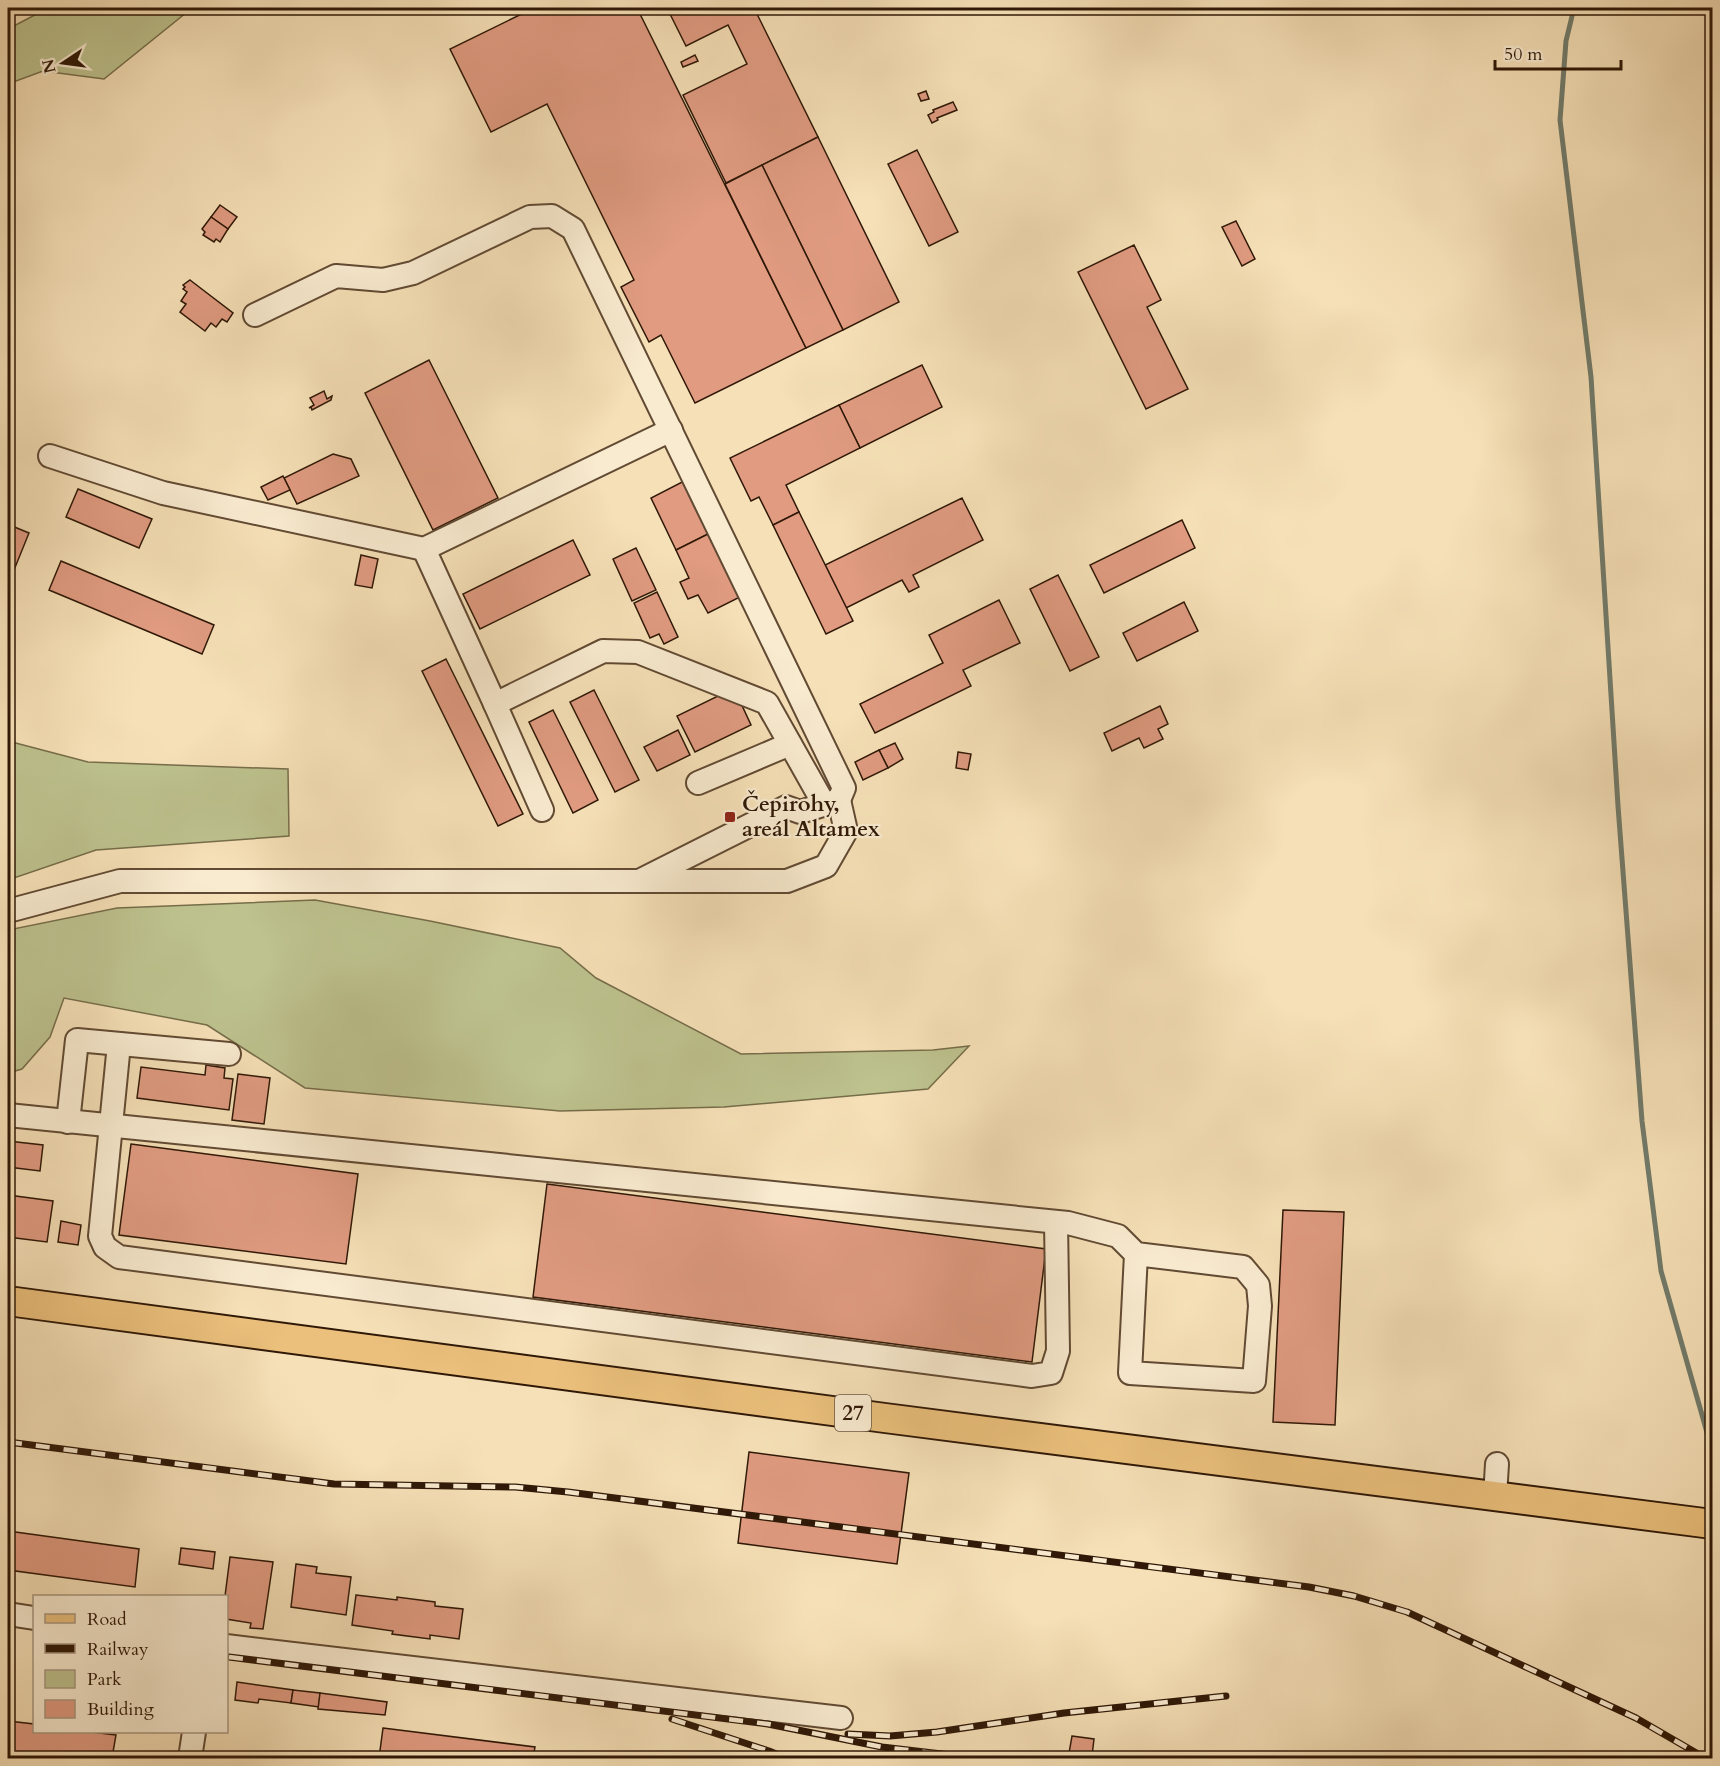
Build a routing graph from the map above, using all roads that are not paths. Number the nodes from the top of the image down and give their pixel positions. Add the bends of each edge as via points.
1 (255, 315) dead end
2 (671, 430) junction
3 (50, 456) dead end
4 (424, 549) junction
5 (495, 704) junction
6 (790, 744) junction
7 (698, 783) dead end
8 (831, 802) junction
9 (542, 810) dead end
10 (639, 881) junction
11 (8, 911) edge
12 (119, 1044) junction
13 (229, 1053) dead end
14 (8, 1115) edge
15 (68, 1122) junction
16 (111, 1126) junction
17 (1056, 1222) junction
18 (1136, 1254) junction
19 (8, 1300) edge
20 (1497, 1464) dead end
21 (1495, 1496) junction
22 (1713, 1524) edge
23 (8, 1614) edge
24 (33, 1618) edge
25 (228, 1646) edge
26 (841, 1718) dead end
27 (194, 1733) edge
28 (190, 1758) edge

1 - 2 lane via 336,276 383,280 413,273 530,217 552,216 573,229
2 - 4 lane
2 - 8 lane via 844,788
3 - 4 lane via 163,493
4 - 5 lane
5 - 6 lane via 603,651 638,652 767,703
5 - 9 lane
6 - 7 lane
6 - 8 lane
8 - 10 lane via 800,812 786,807
8 - 10 lane via 846,831 826,866 787,881
10 - 11 lane via 120,881
12 - 13 lane
12 - 15 lane via 77,1040
12 - 16 lane
14 - 15 lane
15 - 16 lane
16 - 17 lane
16 - 17 lane via 100,1236 105,1247 119,1257 1032,1376 1051,1373 1058,1351
17 - 18 lane via 1118,1236
18 - 18 lane via 1243,1267 1258,1285 1254,1381 1130,1373
19 - 21 main road, 27
20 - 21 lane
21 - 22 main road, 27
23 - 24 lane
25 - 26 lane
27 - 28 lane

